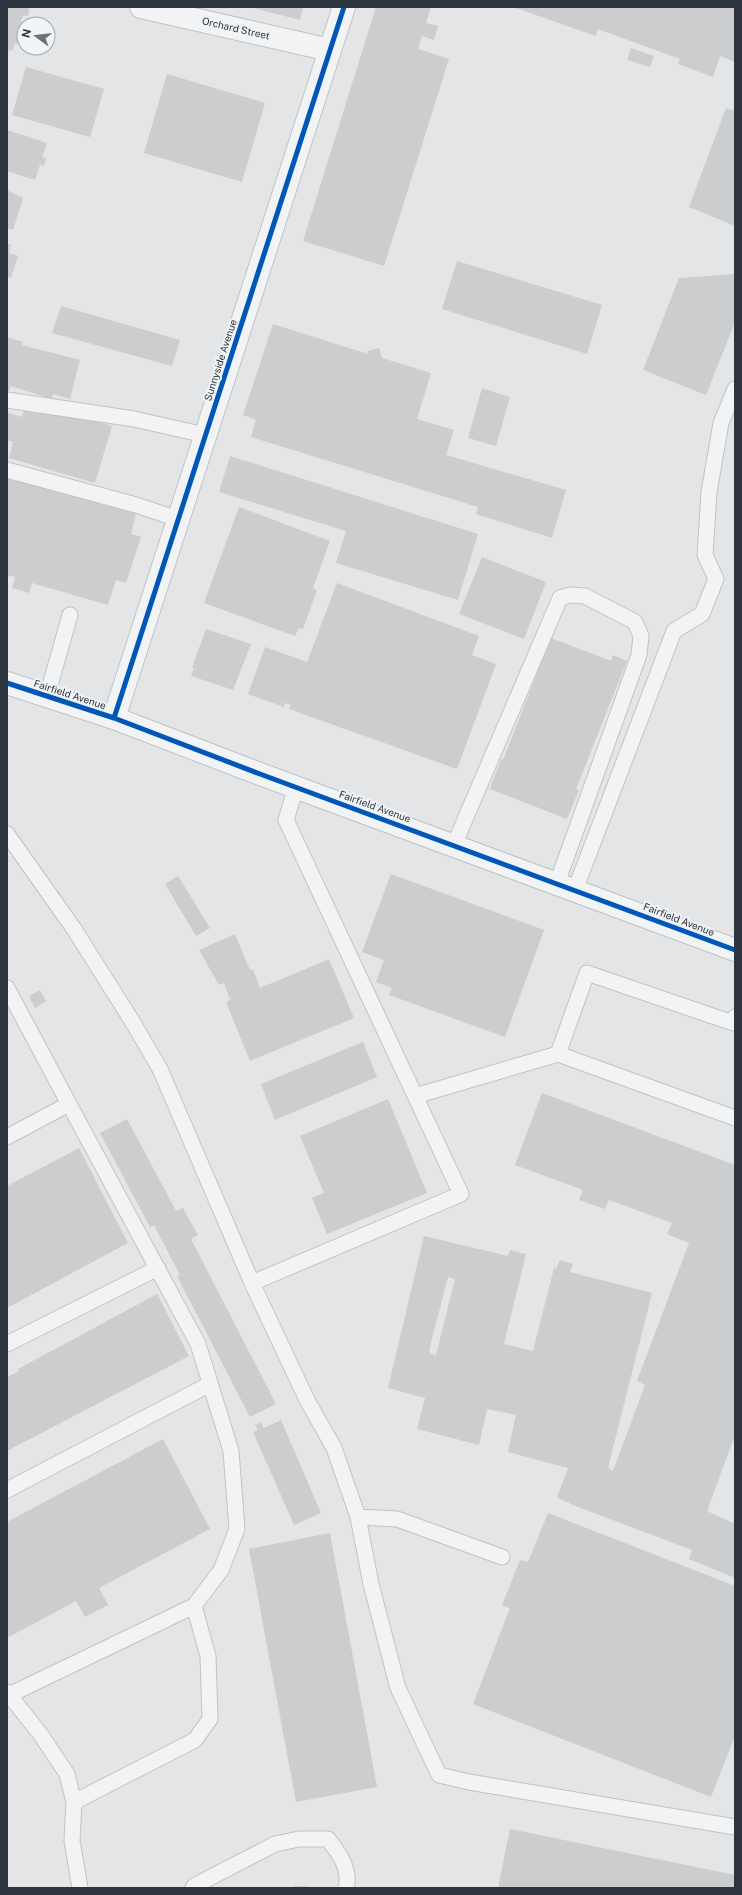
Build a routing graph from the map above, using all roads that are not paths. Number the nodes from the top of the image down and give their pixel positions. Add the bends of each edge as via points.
1 (141, 7) edge
2 (344, 7) edge
3 (330, 50) junction
4 (735, 389) edge
5 (7, 400) edge
6 (205, 434) junction
7 (7, 470) edge
8 (178, 519) junction
9 (70, 614) dead end
10 (7, 683) edge
11 (47, 696) junction
12 (114, 718) junction
13 (296, 787) junction
14 (7, 834) edge
15 (454, 845) junction
16 (566, 886) junction
17 (735, 950) edge
18 (7, 988) edge
19 (734, 1021) edge
20 (558, 1054) junction
21 (415, 1096) junction
22 (69, 1104) junction
23 (735, 1118) edge
24 (7, 1137) edge
25 (158, 1268) junction
26 (252, 1283) junction
27 (7, 1344) edge
28 (210, 1384) junction
29 (7, 1490) edge
30 (358, 1517) junction
31 (502, 1557) dead end
32 (194, 1606) junction
33 (8, 1694) edge
34 (74, 1802) junction
35 (735, 1827) edge
36 (80, 1888) edge
37 (193, 1888) edge
38 (346, 1888) edge

1 - 3 street, Orchard Street
2 - 3 street, Sunnyside Avenue
3 - 6 street, Sunnyside Avenue
4 - 16 lane via 721,423 709,492 705,556 716,579 702,614 674,631
5 - 6 lane via 134,419
6 - 8 street, Sunnyside Avenue
7 - 8 lane
8 - 12 street, Sunnyside Avenue
9 - 11 lane
10 - 11 street, Fairfield Avenue
11 - 12 street, Fairfield Avenue
12 - 13 street, Fairfield Avenue
13 - 15 street, Fairfield Avenue
13 - 21 lane via 286,820
14 - 26 lane via 74,929 160,1069
15 - 16 street, Fairfield Avenue
15 - 16 lane via 560,598 570,595 585,596 635,622 641,636 639,654
16 - 17 street, Fairfield Avenue
18 - 22 lane
19 - 20 lane via 587,973
20 - 21 lane
20 - 23 lane
21 - 26 lane via 461,1194
22 - 24 lane
22 - 25 lane
25 - 27 lane
25 - 28 lane via 198,1344
26 - 30 lane via 307,1400 334,1448
28 - 29 lane
28 - 32 lane via 231,1451 237,1529 221,1570
30 - 31 lane via 397,1519
30 - 35 lane via 398,1688 439,1775
32 - 33 lane
32 - 34 lane via 208,1656 210,1719 195,1740
33 - 34 lane via 41,1735 67,1774
34 - 36 lane via 72,1841
37 - 38 lane via 276,1844 299,1839 328,1839 342,1857 348,1882

